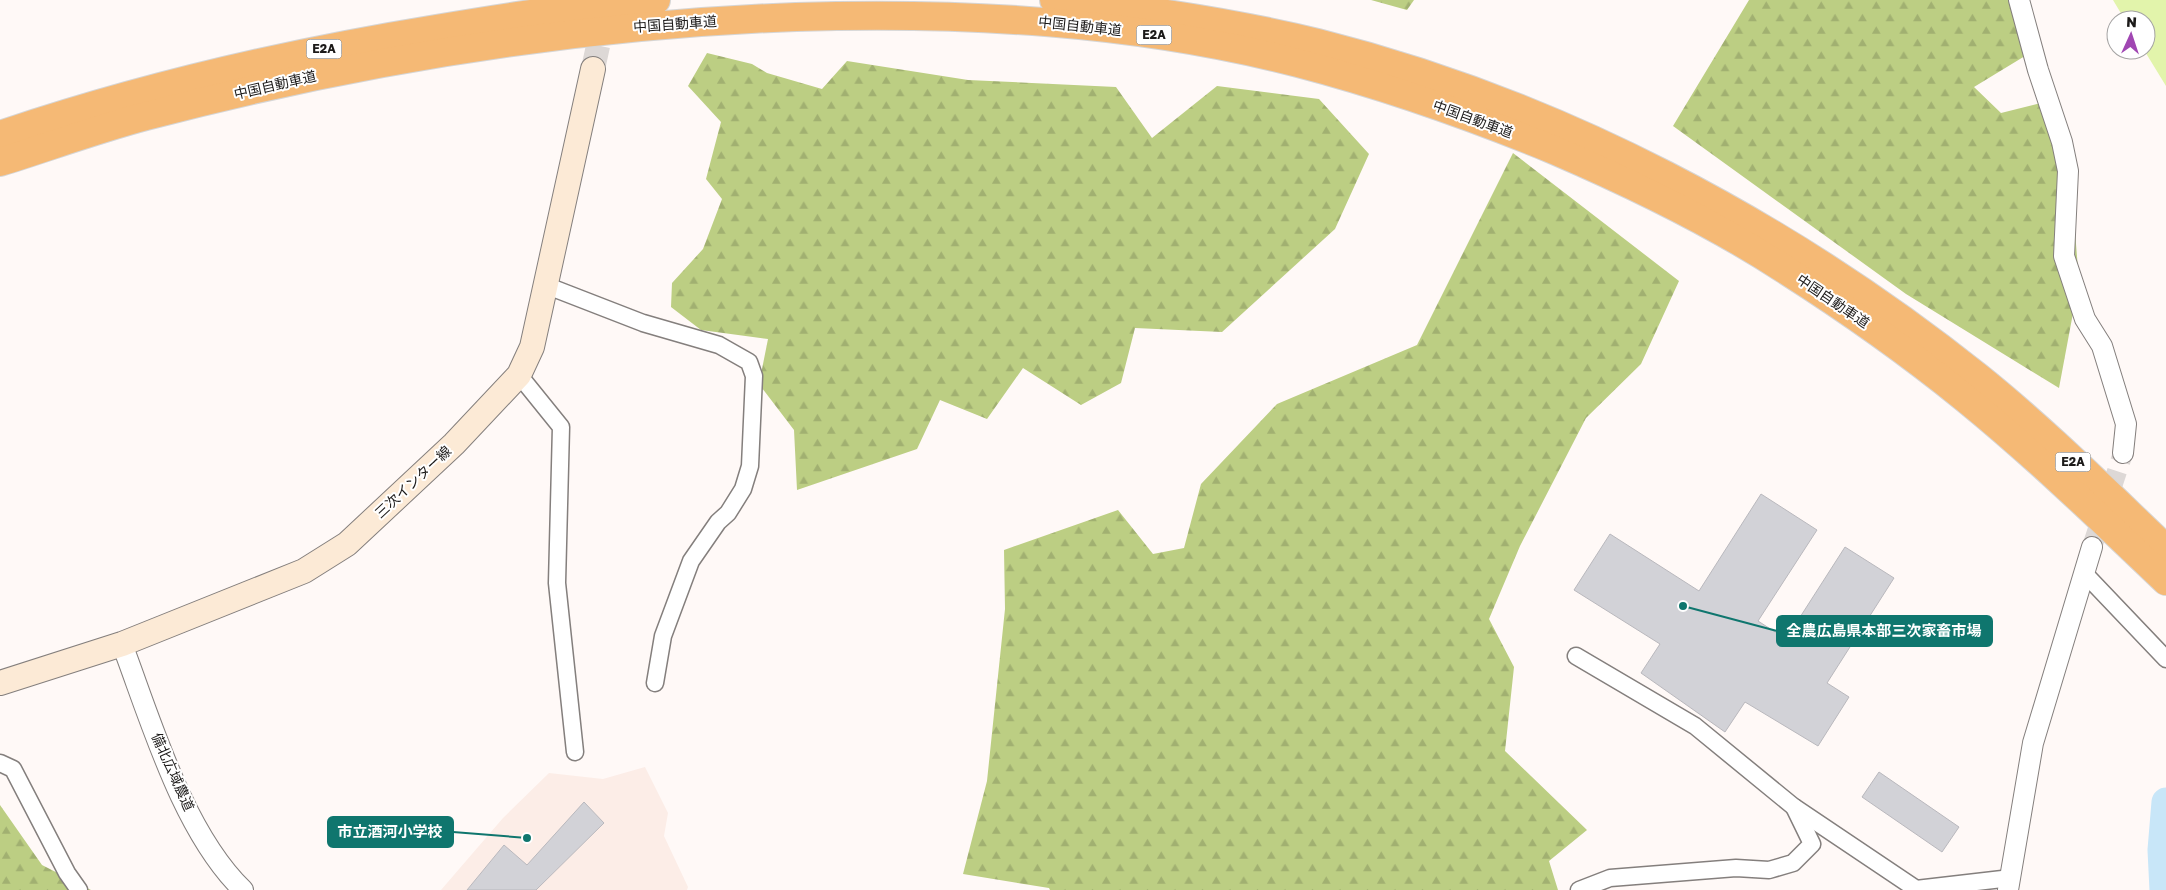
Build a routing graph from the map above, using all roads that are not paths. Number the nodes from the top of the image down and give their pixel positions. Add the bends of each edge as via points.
1 (656, 0) edge
2 (1054, 0) edge
3 (2019, 0) edge
4 (593, 69) tunnel mouth
5 (0, 135) edge
6 (0, 162) edge
7 (544, 285) junction
8 (518, 375) junction
9 (1978, 378) junction
10 (2123, 453) tunnel mouth
11 (2166, 534) edge
12 (2092, 547) tunnel mouth
13 (2166, 548) edge
14 (2085, 574) junction
15 (2166, 581) edge
16 (122, 644) junction
17 (1576, 656) dead end
18 (2166, 659) edge
19 (0, 683) edge
20 (655, 683) dead end
21 (576, 752) dead end
22 (0, 763) edge
23 (1794, 807) junction
24 (2010, 884) edge
25 (1916, 889) edge
26 (79, 890) edge
27 (243, 890) edge
28 (1579, 890) edge

1 - 5 highway, 中国自動車道 / E2A via 503,18 362,42 134,94
2 - 9 highway, 中国自動車道 / E2A via 1221,22 1318,43 1407,68 1499,101 1695,190 1790,244 1887,308
3 - 10 street via 2068,171 2064,256 2085,319 2102,346 2126,424
4 - 7 main road, 三次インター線
6 - 15 highway, 中国自動車道 / E2A via 139,118 259,88 378,63 503,42 640,26 744,19 926,16 1025,20 1114,29 1210,44 1295,62 1394,90 1496,126 1596,168 1687,213 1780,266 1881,334 2034,457
7 - 8 main road, 三次インター線 via 532,347
7 - 20 street via 644,323 719,345 749,362 754,376 750,466 743,488 691,561 663,636
8 - 16 main road, 三次インター線 via 454,444 347,544 304,571
8 - 21 street via 561,427 557,583
9 - 11 highway via 2058,437
9 - 13 highway, 中国自動車道 / E2A
12 - 14 street
14 - 18 street
14 - 24 street via 2033,742
16 - 19 main road, 三次インター線
16 - 27 street, 備北広域農道 via 164,757 197,828
17 - 23 street via 1695,726
22 - 26 street via 13,769 66,873
23 - 25 street
23 - 28 street via 1812,844 1793,863 1769,870 1736,868 1610,878
24 - 25 street

